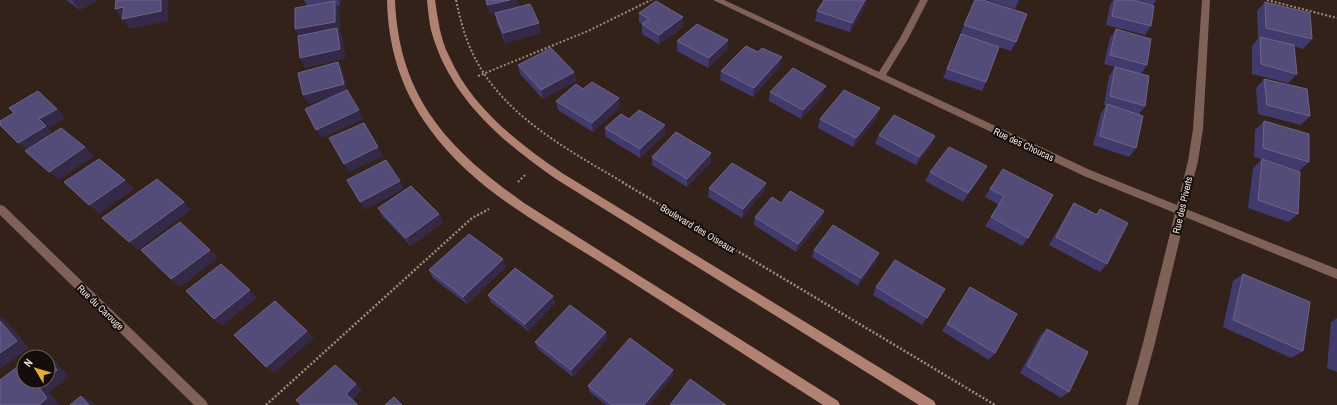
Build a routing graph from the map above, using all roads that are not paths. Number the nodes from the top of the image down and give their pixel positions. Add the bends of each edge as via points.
1 (391, 0) edge
2 (431, 0) edge
3 (717, 0) edge
4 (924, 0) edge
5 (1206, 0) edge
6 (881, 76) junction
7 (0, 209) edge
8 (1180, 212) junction
9 (1337, 274) edge
10 (202, 405) edge
11 (834, 405) edge
12 (930, 405) edge
13 (1132, 405) edge

1 - 11 street via 396,52 408,83 434,128 455,153 494,186 541,218
2 - 12 street via 436,35 459,86 479,111 515,145 553,172
3 - 6 street, Rue des Choucas
4 - 6 street
5 - 8 street, Rue des Piverts via 1198,129
6 - 8 street, Rue des Choucas via 1058,160
7 - 10 street, Rue du Carouge
8 - 9 street, Rue des Choucas
8 - 13 street, Rue des Piverts

